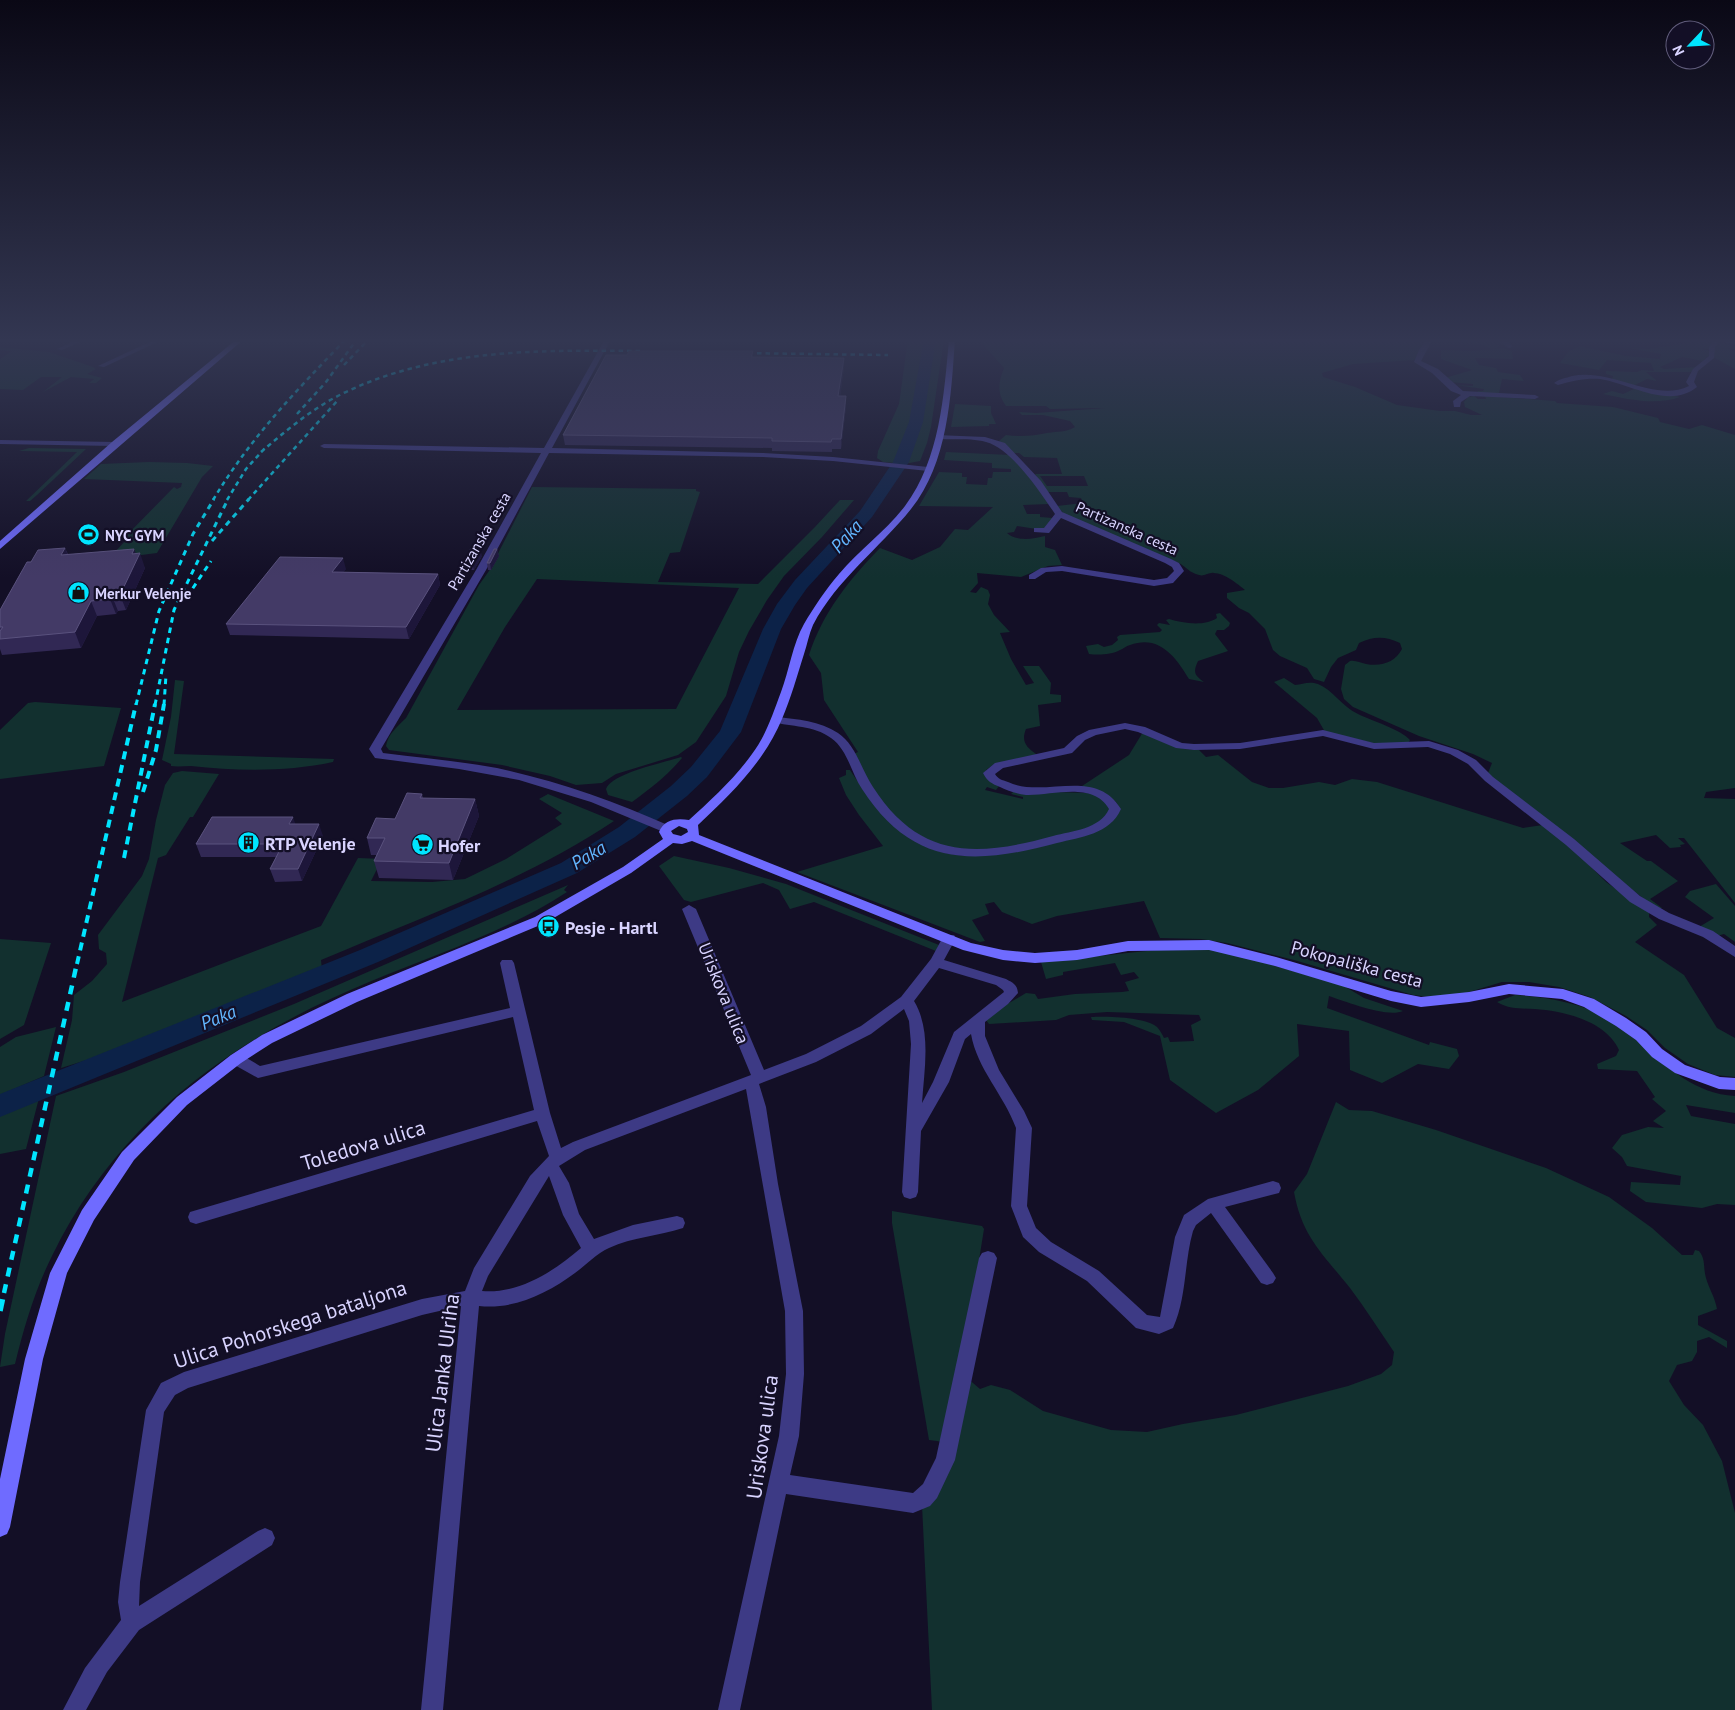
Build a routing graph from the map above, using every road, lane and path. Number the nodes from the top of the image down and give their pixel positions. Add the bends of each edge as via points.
1 (145, 419) edge
2 (565, 419) edge
3 (943, 419) edge
4 (939, 438) junction
5 (0, 442) edge
6 (115, 444) junction
7 (324, 446) dead end
8 (548, 450) junction
9 (928, 470) junction
10 (1059, 514) junction
11 (1036, 530) dead end
12 (0, 546) edge
13 (1032, 577) dead end
14 (776, 720) junction
15 (691, 830) junction
16 (668, 834) junction
17 (689, 908) dead end
18 (949, 938) junction
19 (1735, 952) edge
20 (936, 962) junction
21 (507, 963) dead end
22 (906, 1001) junction
23 (518, 1011) junction
24 (978, 1020) junction
25 (236, 1059) junction
26 (753, 1079) junction
27 (1735, 1084) edge
28 (542, 1114) junction
29 (915, 1128) junction
30 (553, 1161) junction
31 (1273, 1188) dead end
32 (910, 1192) dead end
33 (1214, 1204) junction
34 (196, 1217) dead end
35 (678, 1223) dead end
36 (592, 1250) junction
37 (988, 1258) dead end
38 (1268, 1278) dead end
39 (471, 1298) junction
40 (779, 1483) junction
41 (0, 1527) edge
42 (265, 1538) dead end
43 (132, 1623) junction
44 (74, 1710) edge
45 (432, 1710) edge
46 (729, 1710) edge

1 - 6 main road
2 - 8 street, Partizanska cesta
3 - 4 main road
4 - 9 main road
4 - 10 street, Partizanska cesta via 985,439 1002,445 1038,483
5 - 6 street
6 - 12 main road
7 - 8 street
8 - 9 street via 763,455
8 - 16 street, Partizanska cesta via 374,749 379,756 470,766 527,779 624,811 653,823
9 - 14 main road via 908,506 842,576 808,626
10 - 11 street via 1046,531
10 - 13 street, Partizanska cesta via 1168,561 1179,572 1170,581 1158,583 1137,582 1070,568 1042,571
14 - 15 main road via 758,755
14 - 19 street via 824,729 836,736 877,801 900,825 924,844 961,854 1048,842 1109,820 1115,809 1113,802 1100,793 1076,789 1025,791 995,781 990,773 998,766 1068,751 1081,738 1104,729 1133,726 1171,743 1194,748 1259,744 1323,733 1374,746 1429,744 1472,762 1635,899 1664,916 1708,934
15 - 16 main road via 684,840
15 - 16 main road via 677,822
15 - 18 main road, Pokopališka cesta
16 - 25 main road via 627,870 540,920 352,998 267,1039
17 - 26 street, Uriskova ulica
18 - 20 street
18 - 27 main road, Pokopališka cesta via 968,947 1035,958 1128,946 1209,945 1421,1002 1469,998 1509,989 1563,994 1589,1003 1621,1022 1680,1069 1719,1083
20 - 22 street
20 - 24 street via 1010,987 1011,993 1006,1000
21 - 23 street
22 - 26 street via 843,1043
22 - 29 street via 917,1022
23 - 25 street via 258,1072
23 - 28 street
24 - 29 street via 959,1036 941,1082
24 - 33 street via 978,1036 992,1072 1024,1128 1019,1206 1029,1232 1045,1247 1093,1276 1142,1322 1158,1326 1167,1322 1183,1238 1190,1220
25 - 41 main road via 182,1101 128,1156 88,1215 59,1272 34,1359
26 - 30 street via 579,1146
26 - 40 street, Uriskova ulica via 794,1311 795,1374 789,1436
28 - 30 street via 555,1153
28 - 34 street, Toledova ulica
29 - 32 street
30 - 36 street via 571,1214
30 - 39 street, Ulica Janka Ulriha via 536,1181 480,1273
31 - 33 street
33 - 38 street
35 - 36 street, Ulica Pohorskega bataljona via 636,1230 607,1240
36 - 39 street, Ulica Pohorskega bataljona via 562,1273 526,1292 495,1300
37 - 40 street via 945,1460 923,1499 912,1503
39 - 43 street, Ulica Pohorskega bataljona via 422,1307 184,1381 168,1389 158,1404 154,1420 130,1582 128,1602
39 - 45 street, Ulica Janka Ulriha
40 - 46 street, Uriskova ulica
42 - 43 street
43 - 44 street via 99,1664

